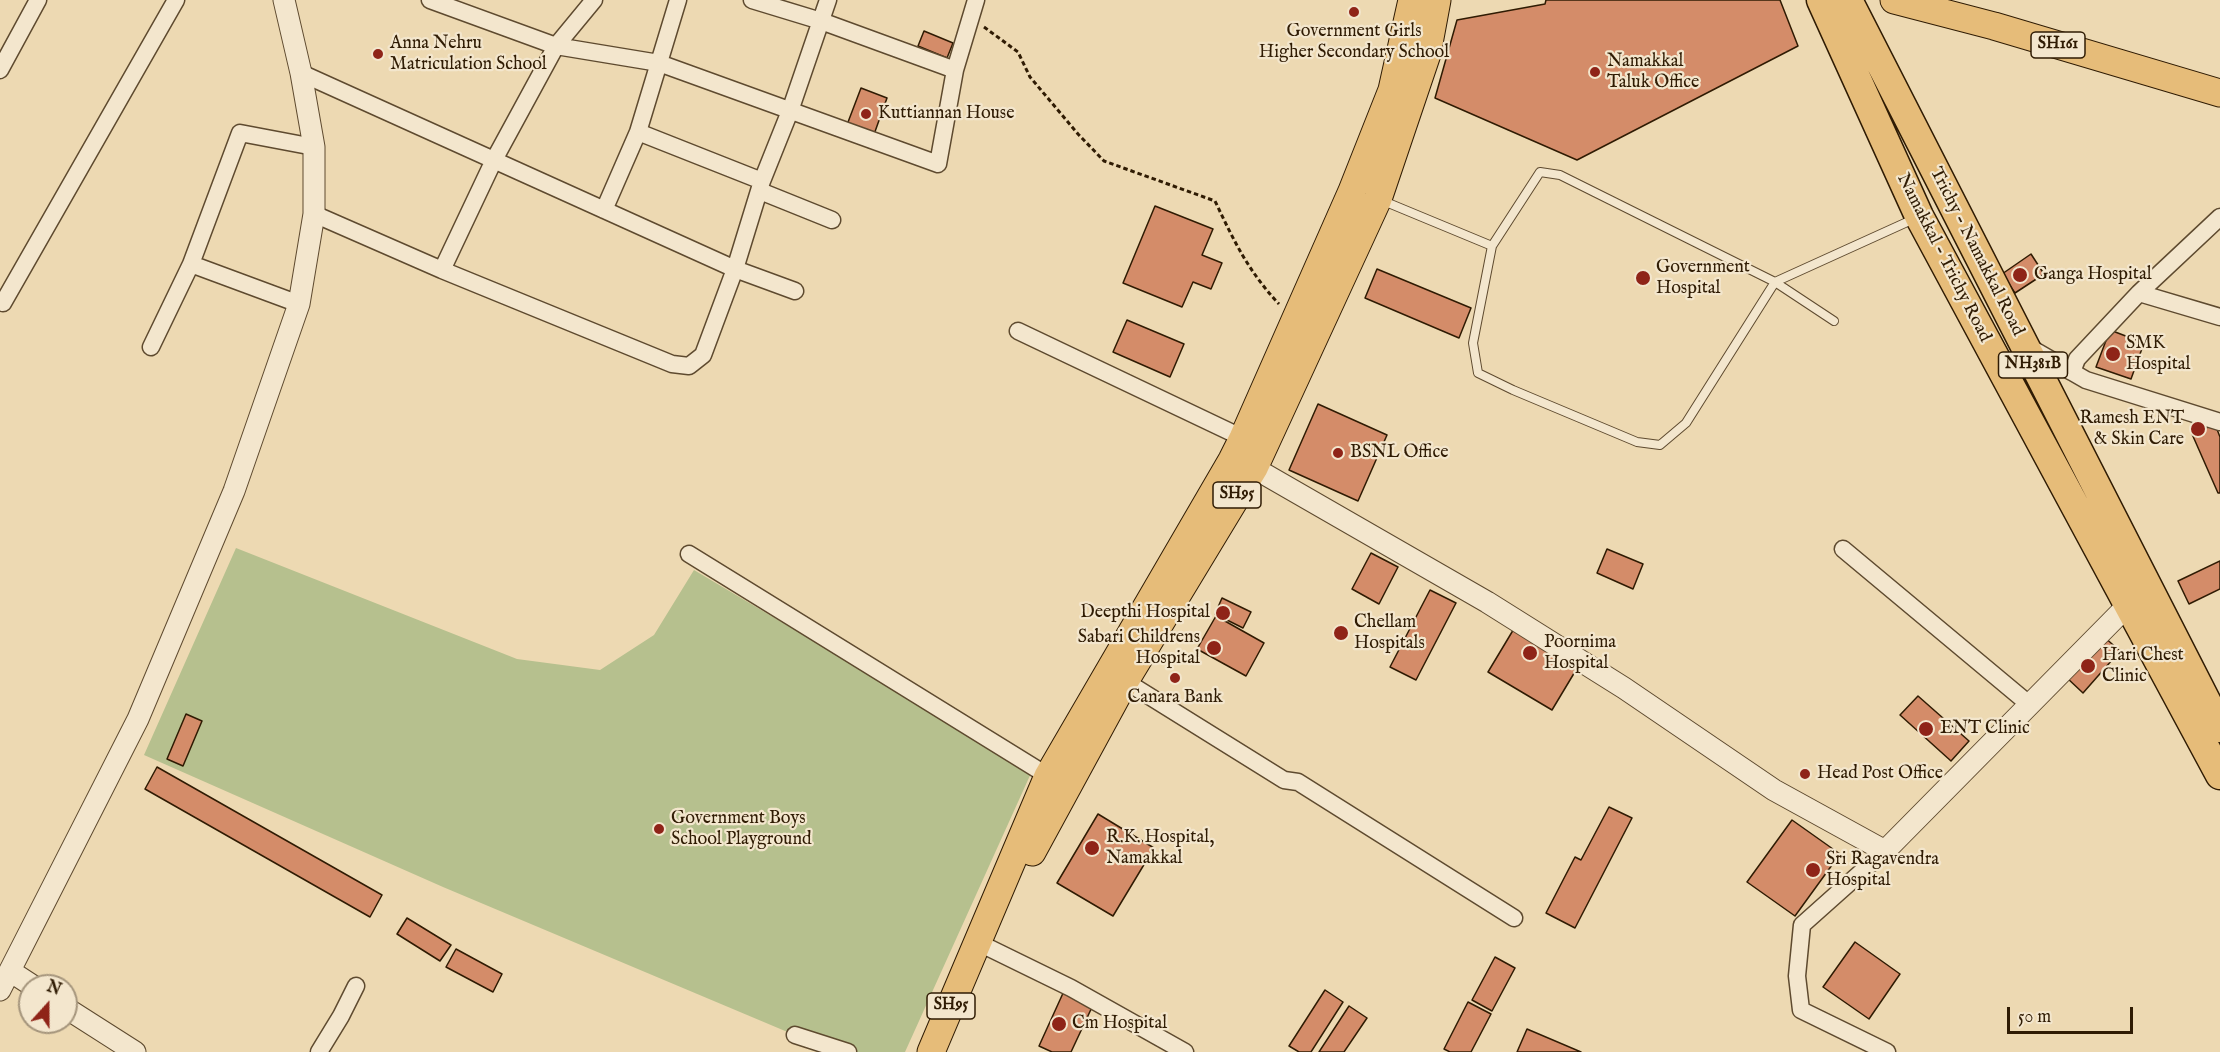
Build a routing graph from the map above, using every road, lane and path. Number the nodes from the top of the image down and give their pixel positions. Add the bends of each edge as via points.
1 (38, 0) edge
2 (176, 0) edge
3 (284, 0) edge
4 (430, 0) edge
5 (594, 0) edge
6 (678, 0) edge
7 (752, 0) edge
8 (828, 0) edge
9 (976, 0) edge
10 (1412, 0) edge
11 (1437, 0) edge
12 (1821, 0) edge
13 (1848, 0) edge
14 (1894, 0) edge
15 (971, 17) junction
16 (821, 21) junction
17 (556, 46) junction
18 (659, 63) junction
19 (0, 70) edge
20 (955, 70) junction
21 (301, 73) junction
22 (2220, 93) edge
23 (790, 111) junction
24 (638, 132) junction
25 (314, 147) junction
26 (494, 160) junction
27 (761, 186) junction
28 (1365, 195) junction
29 (604, 210) junction
30 (314, 214) junction
31 (1919, 216) junction
32 (2220, 217) edge
33 (832, 220) dead end
34 (1491, 246) junction
35 (191, 264) junction
36 (735, 269) junction
37 (442, 270) junction
38 (1775, 282) junction
39 (795, 291) dead end
40 (2139, 293) junction
41 (0, 300) edge
42 (299, 304) junction
43 (2220, 317) edge
44 (1295, 320) junction
45 (1834, 321) dead end
46 (1018, 331) dead end
47 (2022, 343) junction
48 (151, 347) dead end
49 (2070, 371) junction
50 (2220, 422) edge
51 (1243, 455) junction
52 (1843, 549) dead end
53 (689, 554) dead end
54 (2138, 599) junction
55 (1125, 681) junction
56 (2030, 705) junction
57 (2220, 729) edge
58 (2220, 775) edge
59 (1048, 776) junction
60 (1885, 851) junction
61 (1514, 918) dead end
62 (976, 952) junction
63 (5, 981) edge
64 (356, 986) dead end
65 (78, 1018) edge
66 (795, 1035) dead end
67 (109, 1045) edge
68 (135, 1052) edge
69 (319, 1052) edge
70 (848, 1052) edge
71 (931, 1052) edge
72 (1185, 1052) edge
73 (1887, 1052) edge

1 - 19 street
2 - 41 street via 3,303
3 - 21 street
4 - 17 street
5 - 17 street
6 - 18 street
7 - 16 street
8 - 16 street
9 - 15 street
10 - 28 main road, SH95
11 - 28 main road, SH95 via 1427,54
12 - 31 highway, Namakkal - Trichy Road / NH381B
13 - 47 highway, Trichy - Namakkal Road / NH381B
14 - 22 main road, SH161
15 - 20 street
15 - 44 path via 1018,52 1030,77 1104,161 1215,201 1241,255 1264,288
16 - 20 street
16 - 23 street
17 - 18 street
17 - 26 street
18 - 23 street
18 - 24 street
20 - 23 street via 938,164
21 - 25 street
21 - 26 street
23 - 27 street
24 - 27 street
24 - 29 street
25 - 30 street
25 - 35 street via 240,133
26 - 29 street
26 - 37 street
27 - 33 street
27 - 36 street
28 - 34 lane
28 - 44 main road, SH95
28 - 51 main road, SH95
29 - 36 street
30 - 37 street
30 - 42 street
31 - 38 lane
31 - 54 highway, Namakkal - Trichy Road / NH381B
32 - 40 street
34 - 38 lane via 1540,172 1560,175
34 - 38 lane via 1473,343 1478,373 1637,442 1660,445 1686,423
35 - 42 street
35 - 48 street
36 - 37 street via 703,355 689,366 672,364
36 - 39 street
38 - 45 lane
40 - 43 street
40 - 49 street
42 - 63 street via 234,491 138,719
44 - 51 main road, SH95
46 - 51 street
47 - 49 street
47 - 54 highway, Trichy - Namakkal Road / NH381B
49 - 50 street via 2086,380
51 - 55 main road, SH95
51 - 59 main road, SH95
51 - 60 street via 1624,688 1774,790
52 - 56 street
53 - 59 street
54 - 56 street
54 - 57 highway, Trichy - Namakkal Road / NH381B
54 - 58 highway, Trichy - Namakkal Road / NH381B
55 - 61 street via 1284,780 1298,782
55 - 62 main road, SH95
56 - 60 street
59 - 62 main road, SH95
60 - 73 street via 1802,925 1797,976 1801,1010
62 - 71 main road, SH95
62 - 72 street via 1071,988
64 - 69 street
65 - 67 street
66 - 70 street
67 - 68 street

